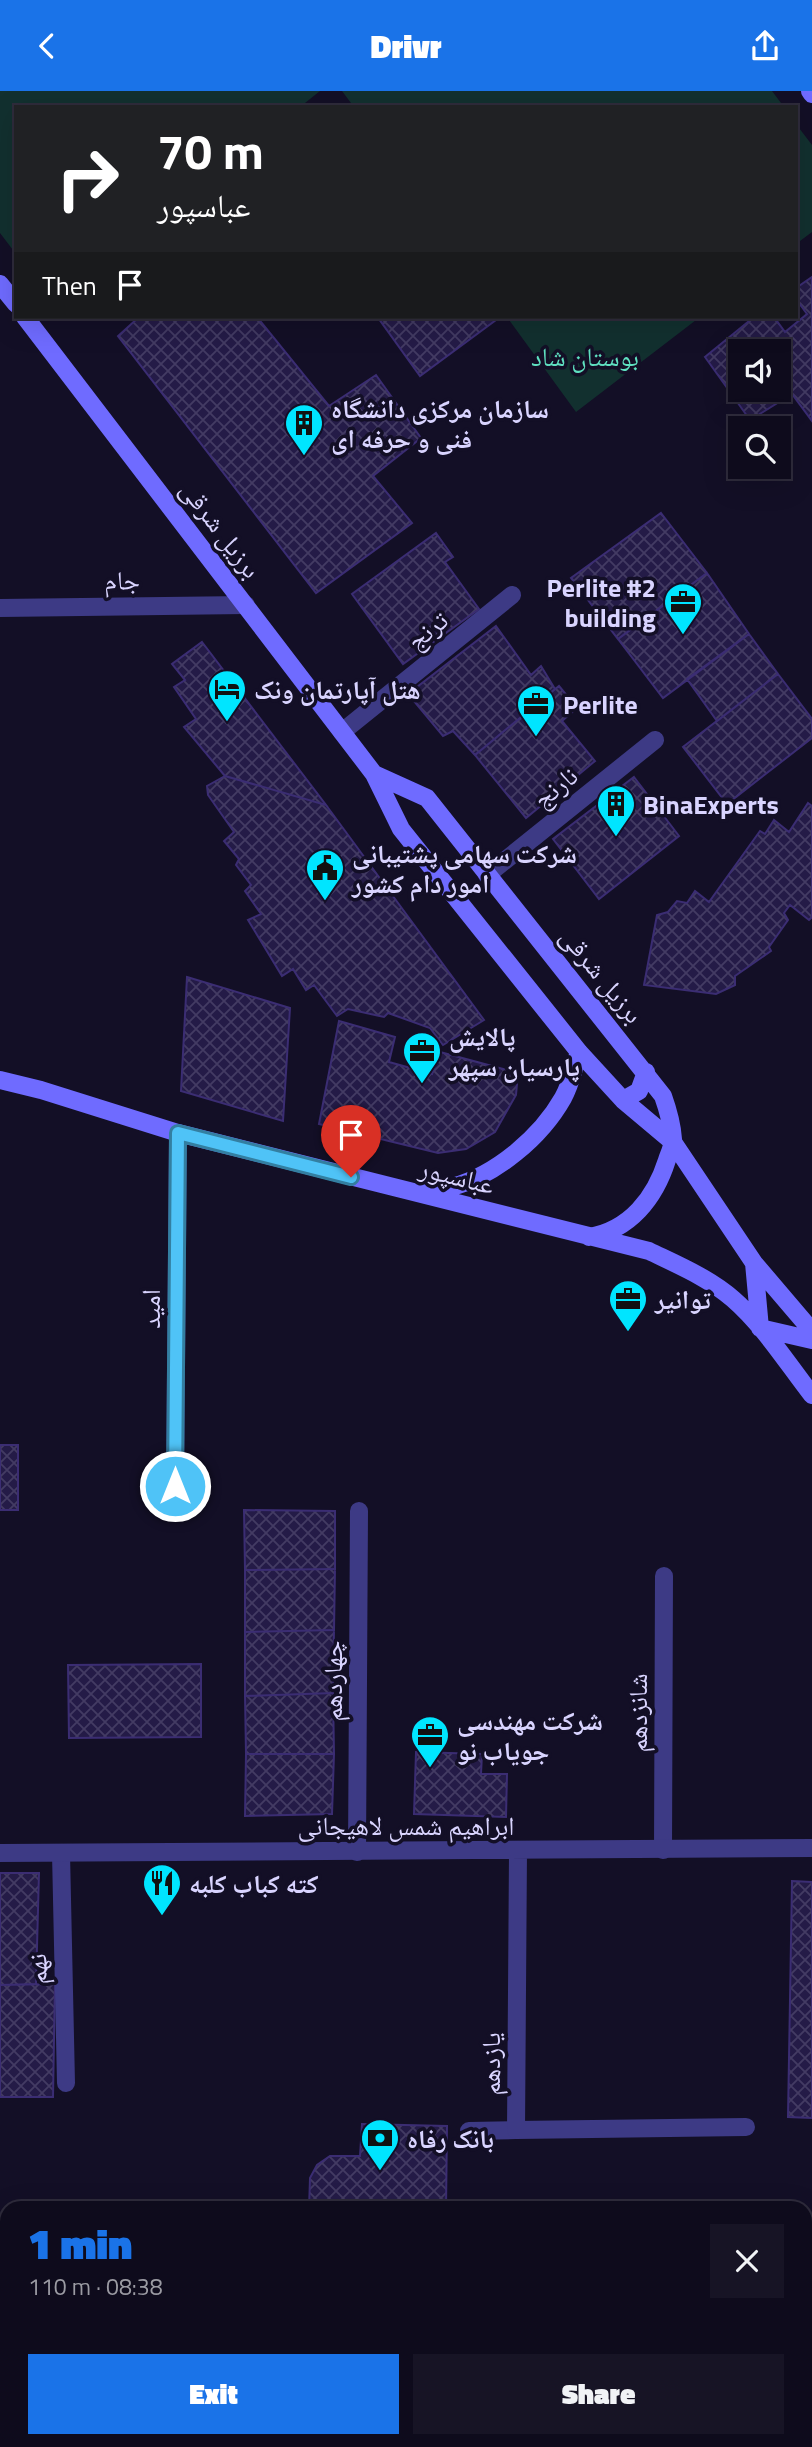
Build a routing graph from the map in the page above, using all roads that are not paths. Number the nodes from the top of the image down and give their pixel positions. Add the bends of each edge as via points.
1 (0, 283) edge
2 (14, 301) edge
3 (27, 319) edge
4 (512, 595) dead end
5 (246, 605) junction
6 (0, 608) edge
7 (342, 732) junction
8 (656, 740) dead end
9 (374, 774) junction
10 (486, 875) junction
11 (579, 1052) junction
12 (646, 1072) junction
13 (0, 1080) edge
14 (623, 1100) junction
15 (178, 1133) junction
16 (673, 1142) junction
17 (400, 1189) junction
18 (589, 1237) junction
19 (754, 1263) junction
20 (760, 1328) junction
21 (812, 1331) edge
22 (812, 1340) edge
23 (812, 1395) edge
24 (175, 1486) dead end
25 (359, 1511) dead end
26 (664, 1576) dead end
27 (812, 1848) edge
28 (663, 1850) junction
29 (518, 1851) junction
30 (357, 1852) junction
31 (0, 1853) edge
32 (61, 1853) junction
33 (66, 2083) dead end
34 (746, 2127) dead end
35 (516, 2130) junction
36 (469, 2131) dead end

1 - 2 main road
3 - 5 main road, برزیل شرقی
4 - 7 street, ترنج
5 - 6 street, جام
5 - 7 main road, برزیل شرقی
7 - 9 main road, برزیل شرقی
8 - 10 street, نارنج
9 - 10 main road, برزیل شرقی via 427,798
9 - 11 main road, برزیل شرقی via 401,829
10 - 12 main road, برزیل شرقی
11 - 14 main road, برزیل شرقی
11 - 17 main road via 565,1095 528,1141 507,1158 478,1177 449,1188
12 - 14 main road via 639,1091
12 - 16 main road, برزیل شرقی via 663,1097
13 - 15 main road, عباسپور
14 - 16 main road, برزیل شرقی
15 - 17 main road, عباسپور
15 - 24 street, امید
16 - 18 main road via 663,1173 638,1213 604,1234
16 - 19 main road, برزیل شرقی
17 - 18 main road, عباسپور
18 - 20 main road, عباسپور via 649,1251 701,1276 734,1299
19 - 20 main road
19 - 21 main road, برزیل شرقی
20 - 22 main road
20 - 23 main road
25 - 30 street, چهاردهم
26 - 28 street, شانزدهم
27 - 28 street, ابراهیم شمس لاهیجانی
28 - 29 street, ابراهیم شمس لاهیجانی
29 - 30 street, ابراهیم شمس لاهیجانی
29 - 35 street, یازدهم
30 - 32 street, ابراهیم شمس لاهیجانی
31 - 32 street, ابراهیم شمس لاهیجانی
32 - 33 street, نهم
34 - 35 street, یازدهم
35 - 36 street

